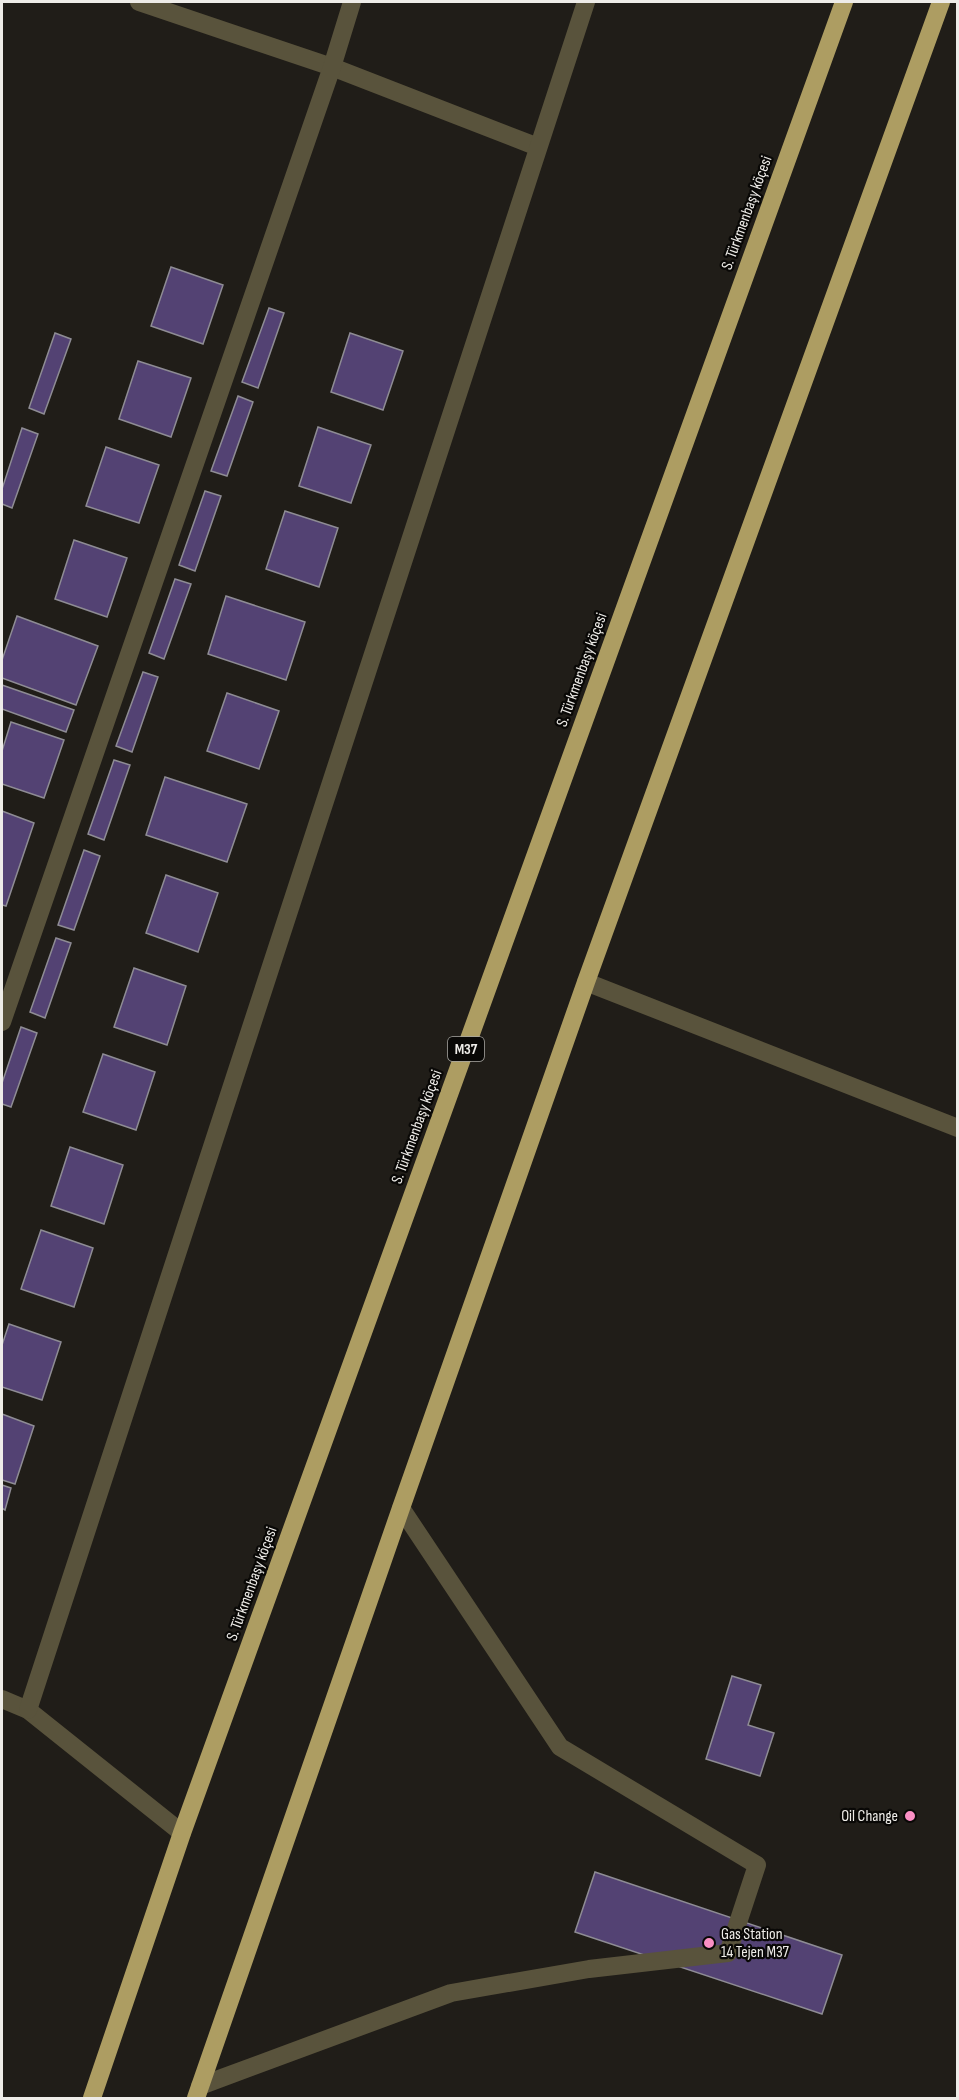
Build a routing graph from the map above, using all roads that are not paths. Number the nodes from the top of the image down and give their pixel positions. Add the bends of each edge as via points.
1 (139, 2) edge
2 (352, 2) edge
3 (586, 2) edge
4 (844, 2) edge
5 (941, 2) edge
6 (332, 67) junction
7 (538, 147) junction
8 (586, 981) junction
9 (2, 1022) edge
10 (957, 1128) edge
11 (400, 1508) junction
12 (2, 1699) edge
13 (28, 1710) junction
14 (183, 1833) junction
15 (198, 2092) edge
16 (92, 2098) edge

1 - 6 street
2 - 6 street
3 - 7 street
4 - 14 highway, S. Türkmenbaşy köçesi / M37
5 - 8 highway
6 - 7 street
6 - 9 street
7 - 13 street
8 - 10 street
8 - 11 highway
11 - 15 highway
11 - 15 street via 560,1747 757,1865 728,1953 589,1969 451,1993
12 - 13 street
13 - 14 street
14 - 16 highway, S. Türkmenbaşy köçesi / M37

